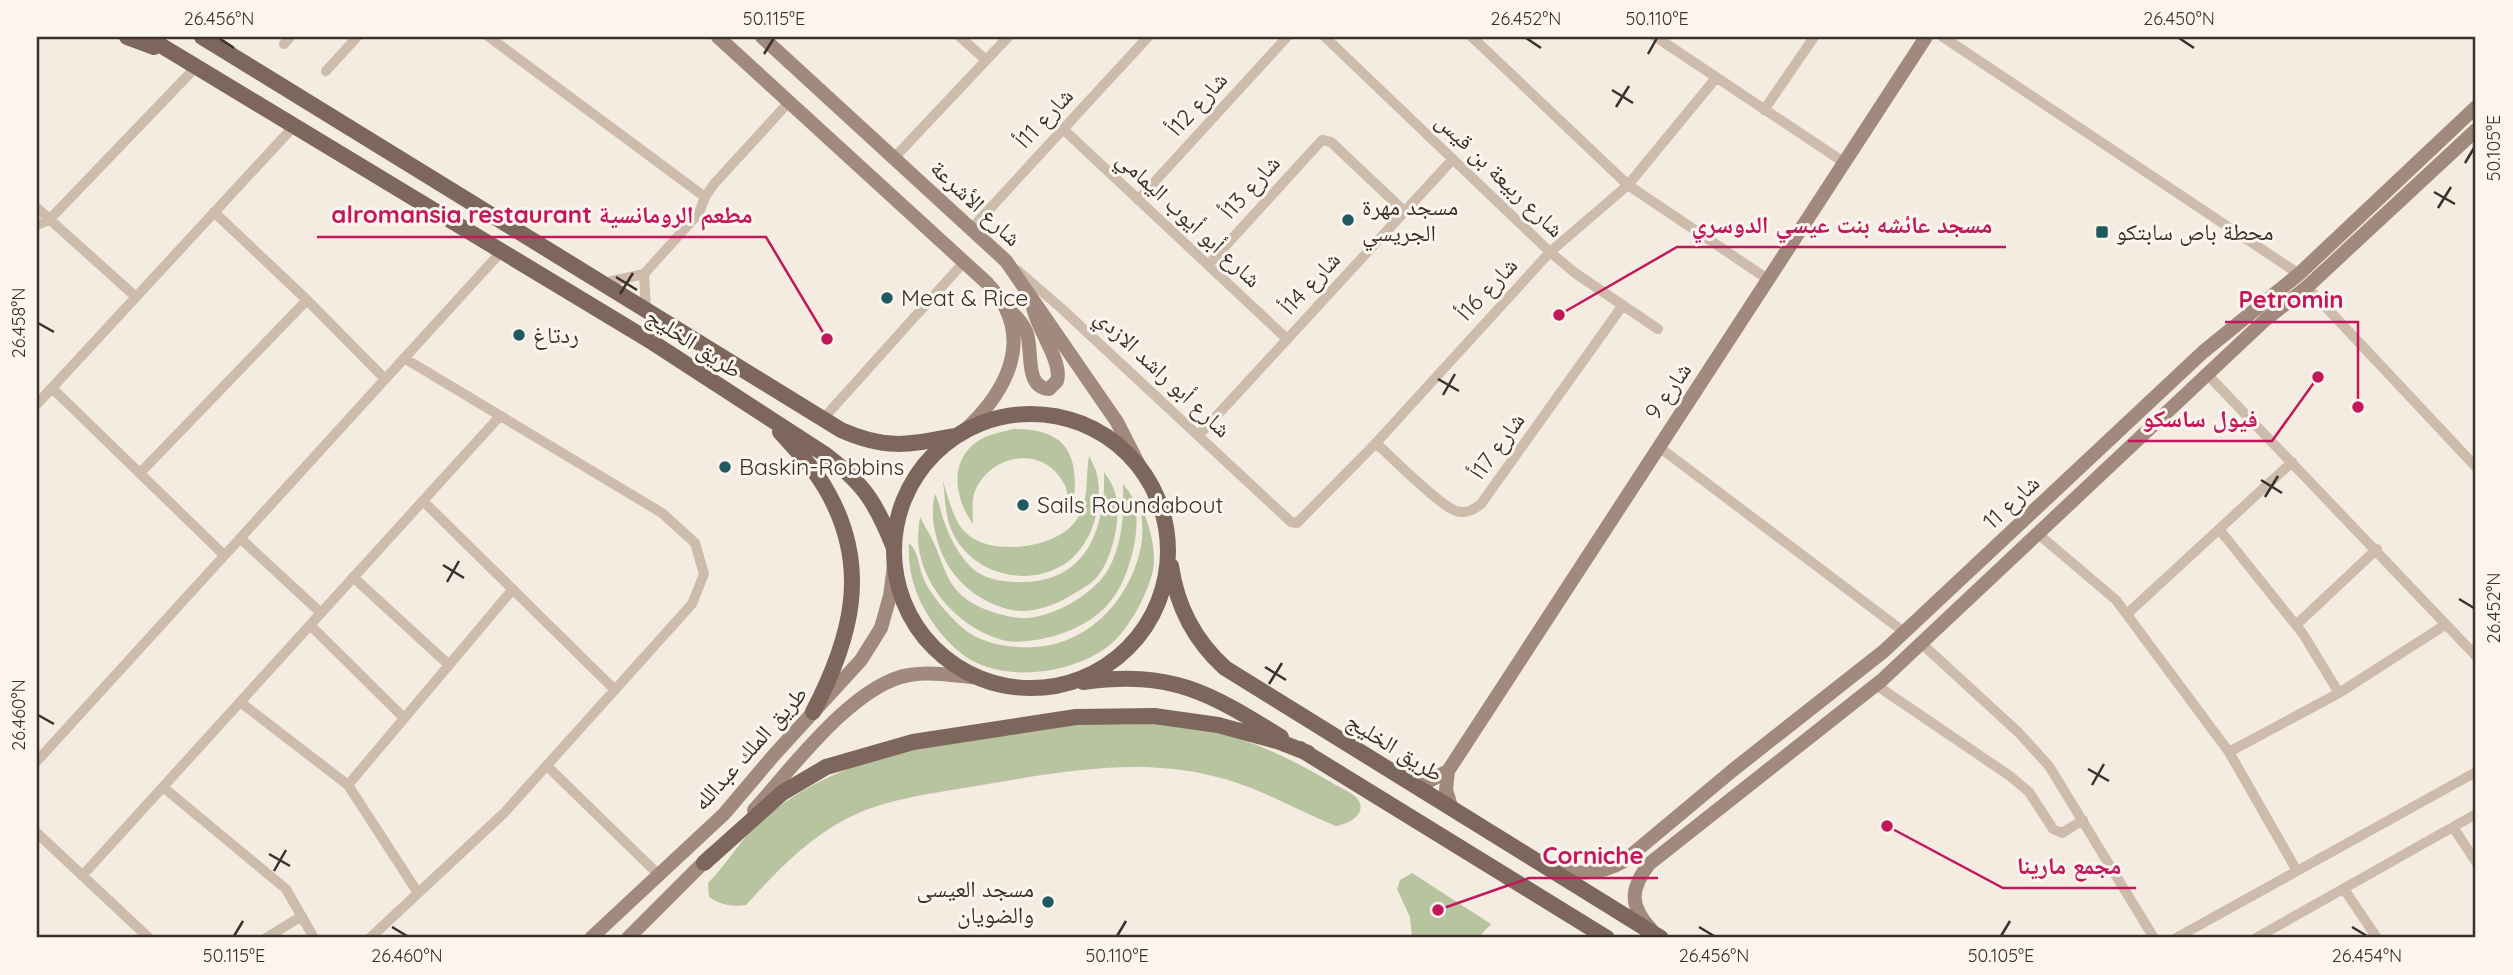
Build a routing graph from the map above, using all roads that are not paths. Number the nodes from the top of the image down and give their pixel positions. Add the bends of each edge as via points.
1 (127, 37) edge
2 (147, 37) edge
3 (202, 37) edge
4 (357, 37) edge
5 (489, 37) edge
6 (718, 37) edge
7 (762, 37) edge
8 (960, 37) edge
9 (1008, 37) edge
10 (1148, 37) edge
11 (1287, 37) edge
12 (1325, 37) edge
13 (1472, 37) edge
14 (1656, 37) edge
15 (1814, 37) edge
16 (1926, 37) edge
17 (1943, 37) edge
18 (180, 57) junction
19 (986, 60) junction
20 (197, 67) junction
21 (326, 71) dead end
22 (1716, 78) junction
23 (789, 102) junction
24 (2476, 107) edge
25 (1764, 110) junction
26 (295, 125) junction
27 (1063, 129) junction
28 (2476, 130) edge
29 (894, 158) junction
30 (1453, 159) junction
31 (1845, 163) junction
32 (1628, 185) junction
33 (705, 197) junction
34 (1138, 200) junction
35 (37, 208) edge
36 (1404, 211) junction
37 (214, 212) junction
38 (49, 220) junction
39 (37, 225) edge
40 (971, 229) junction
41 (502, 251) junction
42 (1550, 252) junction
43 (1006, 261) junction
44 (964, 262) junction
45 (1208, 265) junction
46 (644, 274) junction
47 (2303, 280) junction
48 (1769, 281) junction
49 (603, 283) junction
50 (136, 297) junction
51 (1032, 299) junction
52 (307, 300) junction
53 (1004, 305) junction
54 (1623, 305) junction
55 (646, 309) junction
56 (1658, 329) dead end
57 (1287, 339) junction
58 (404, 358) junction
59 (2207, 374) junction
60 (385, 379) junction
61 (52, 388) junction
62 (37, 404) edge
63 (500, 416) junction
64 (769, 419) junction
65 (822, 419) junction
66 (959, 434) junction
67 (1199, 435) junction
68 (1376, 443) junction
69 (1659, 447) junction
70 (2292, 462) junction
71 (2476, 467) edge
72 (1142, 471) junction
73 (140, 473) junction
74 (423, 501) junction
75 (1289, 520) joint
76 (2220, 529) junction
77 (2038, 533) junction
78 (240, 538) junction
79 (1168, 544) junction
80 (2377, 550) junction
81 (895, 553) junction
82 (225, 555) junction
83 (353, 577) junction
84 (513, 589) junction
85 (321, 613) junction
86 (2127, 614) junction
87 (310, 625) junction
88 (2296, 625) junction
89 (2445, 625) junction
90 (1904, 632) junction
91 (1921, 643) junction
92 (2476, 656) edge
93 (449, 665) junction
94 (979, 678) junction
95 (1063, 684) junction
96 (1876, 685) junction
97 (615, 690) junction
98 (2339, 693) junction
99 (240, 702) junction
100 (813, 712) junction
101 (404, 718) junction
102 (2229, 752) junction
103 (1308, 753) junction
104 (37, 761) edge
105 (547, 766) junction
106 (1733, 770) junction
107 (1448, 771) junction
108 (2476, 772) edge
109 (1408, 782) junction
110 (348, 785) junction
111 (1746, 786) junction
112 (163, 787) junction
113 (1452, 809) junction
114 (2476, 814) edge
115 (2083, 820) junction
116 (2453, 827) junction
117 (37, 833) edge
118 (2476, 862) edge
119 (704, 863) junction
120 (1546, 867) junction
121 (2297, 871) junction
122 (659, 875) junction
123 (82, 876) junction
124 (2344, 889) junction
125 (418, 893) junction
126 (302, 916) junction
127 (1659, 937) edge
128 (149, 938) edge
129 (266, 938) edge
130 (314, 938) edge
131 (370, 938) edge
132 (590, 938) edge
133 (628, 938) edge
134 (1606, 938) edge
135 (2154, 938) edge
136 (2176, 938) edge
137 (2256, 938) edge
138 (2377, 938) edge

1 - 18 main road
2 - 18 main road, طريق الخليج
3 - 49 main road, طريق الخليج
4 - 21 street
5 - 33 street
6 - 23 street
7 - 29 street, شارع الأشرعة
8 - 19 street
9 - 19 street
10 - 27 street, شارع 11أ
11 - 34 street, شارع 12أ
12 - 30 street, شارع ربيعة بن قيس
13 - 32 street
14 - 22 street
15 - 25 street
16 - 31 street, شارع 9
17 - 47 street
18 - 20 main road, طريق الخليج
19 - 29 street
20 - 26 main road, طريق الخليج
20 - 38 street
22 - 25 street
22 - 32 street, شارع 16أ
23 - 33 street
23 - 44 street
24 - 47 street, شارع 11
25 - 31 street
26 - 37 street
26 - 41 main road, طريق الخليج
27 - 34 street, شارع أبو أيوب اليمامي
27 - 40 street, شارع 11أ
28 - 47 street, شارع 11
29 - 40 street, شارع الأشرعة
30 - 36 street, شارع 14أ
30 - 42 street, شارع ربيعة بن قيس
31 - 48 street, شارع 9
32 - 42 street, شارع 16أ
32 - 48 street
33 - 46 street via 699,213
34 - 45 street, شارع أبو أيوب اليمامي
35 - 38 street
36 - 45 street, شارع 13أ via 1325,140
36 - 57 street, شارع 14أ
37 - 50 street
37 - 52 street
38 - 39 street
38 - 50 street
40 - 43 street, شارع الأشرعة
41 - 58 street
41 - 64 main road, طريق الخليج
42 - 54 street, شارع ربيعة بن قيس
42 - 68 street, شارع 16أ
43 - 51 street, شارع الأشرعة
43 - 67 street, شارع أبو راشد الازدي
44 - 53 street
44 - 65 street
45 - 57 street, شارع أبو أيوب اليمامي
46 - 49 street
46 - 55 street
47 - 59 street, شارع 11
47 - 71 street
47 - 90 street, شارع 11 via 2203,352
48 - 69 street, شارع 9
49 - 55 main road, طريق الخليج
50 - 61 street
51 - 53 street via 1036,321 1059,371 1057,382 1049,389 1033,381 1026,331
51 - 72 street, شارع الأشرعة via 1117,422
52 - 60 street
52 - 73 street
53 - 66 street via 1012,337 1006,377 992,403
54 - 56 street, شارع ربيعة بن قيس
54 - 68 street, شارع 17أ via 1481,504 1472,510 1451,509
55 - 65 main road, طريق الخليج
57 - 67 street, شارع 14أ
58 - 60 street
58 - 63 street
59 - 70 street
59 - 77 street, شارع 11
60 - 78 street
61 - 62 street
61 - 73 street
63 - 74 street
63 - 97 street via 662,513 695,543 704,574 692,604
64 - 81 main road, طريق الخليج via 849,472 875,504
64 - 100 main road via 827,490 851,553 848,625 838,661
65 - 66 main road, طريق الخليج via 855,436 893,445
66 - 72 main road, طريق الخليج via 984,423 1044,414 1110,439
66 - 81 main road via 915,479 900,511
67 - 75 street, شارع أبو راشد الازدي
68 - 75 street, شارع 16أ via 1300,522
69 - 90 street
69 - 107 street, شارع 9
70 - 76 street
70 - 80 street
72 - 79 main road, طريق الخليج via 1159,505
73 - 82 street
74 - 83 street
74 - 84 street
76 - 86 street
76 - 88 street
77 - 86 street
77 - 91 street, شارع 11
78 - 82 street
78 - 85 street
79 - 95 main road via 1163,586 1137,637 1112,662
79 - 109 main road, طريق الخليج via 1179,604 1211,656
80 - 88 street
80 - 89 street
81 - 94 main road via 902,596 917,628 944,657
81 - 100 street, طريق الملك عبدالله via 890,596 874,642
82 - 104 street
83 - 85 street
83 - 93 street
84 - 93 street
84 - 97 street
85 - 87 street
86 - 102 street
87 - 99 street
87 - 101 street
88 - 98 street
89 - 92 street
89 - 98 street
90 - 106 street, شارع 11
91 - 96 street, شارع 11
91 - 115 street via 2020,733 2049,766
93 - 101 street
94 - 95 main road via 1030,688
94 - 119 street, طريق الملك عبدالله via 908,675 859,698
95 - 103 main road via 1124,678 1184,686 1218,699
96 - 111 street, شارع 11
96 - 115 street via 2010,776 2029,792 2053,829 2062,833
97 - 105 street
98 - 102 street
99 - 110 street
99 - 112 street
100 - 122 street, طريق الملك عبدالله via 724,814
101 - 110 street
102 - 121 street
103 - 119 main road via 1228,728 1154,716 1076,717 913,742 826,767 782,793
103 - 134 main road
105 - 122 street
105 - 125 street
106 - 111 street
106 - 120 street, شارع 11 via 1615,867 1595,873
107 - 109 street via 1429,781
107 - 113 street via 1446,790
108 - 121 street
109 - 113 main road, طريق الخليج
110 - 125 street
111 - 127 street, شارع 11 via 1639,877 1634,898 1637,909
112 - 123 street
112 - 126 street via 286,889
113 - 120 main road, طريق الخليج
114 - 116 street
115 - 135 street
116 - 118 street
116 - 124 street
117 - 123 street
119 - 133 street, طريق الملك عبدالله
120 - 127 main road, طريق الخليج
121 - 136 street
122 - 132 street, طريق الملك عبدالله
123 - 128 street
124 - 137 street
124 - 138 street
125 - 131 street
126 - 129 street
126 - 130 street

